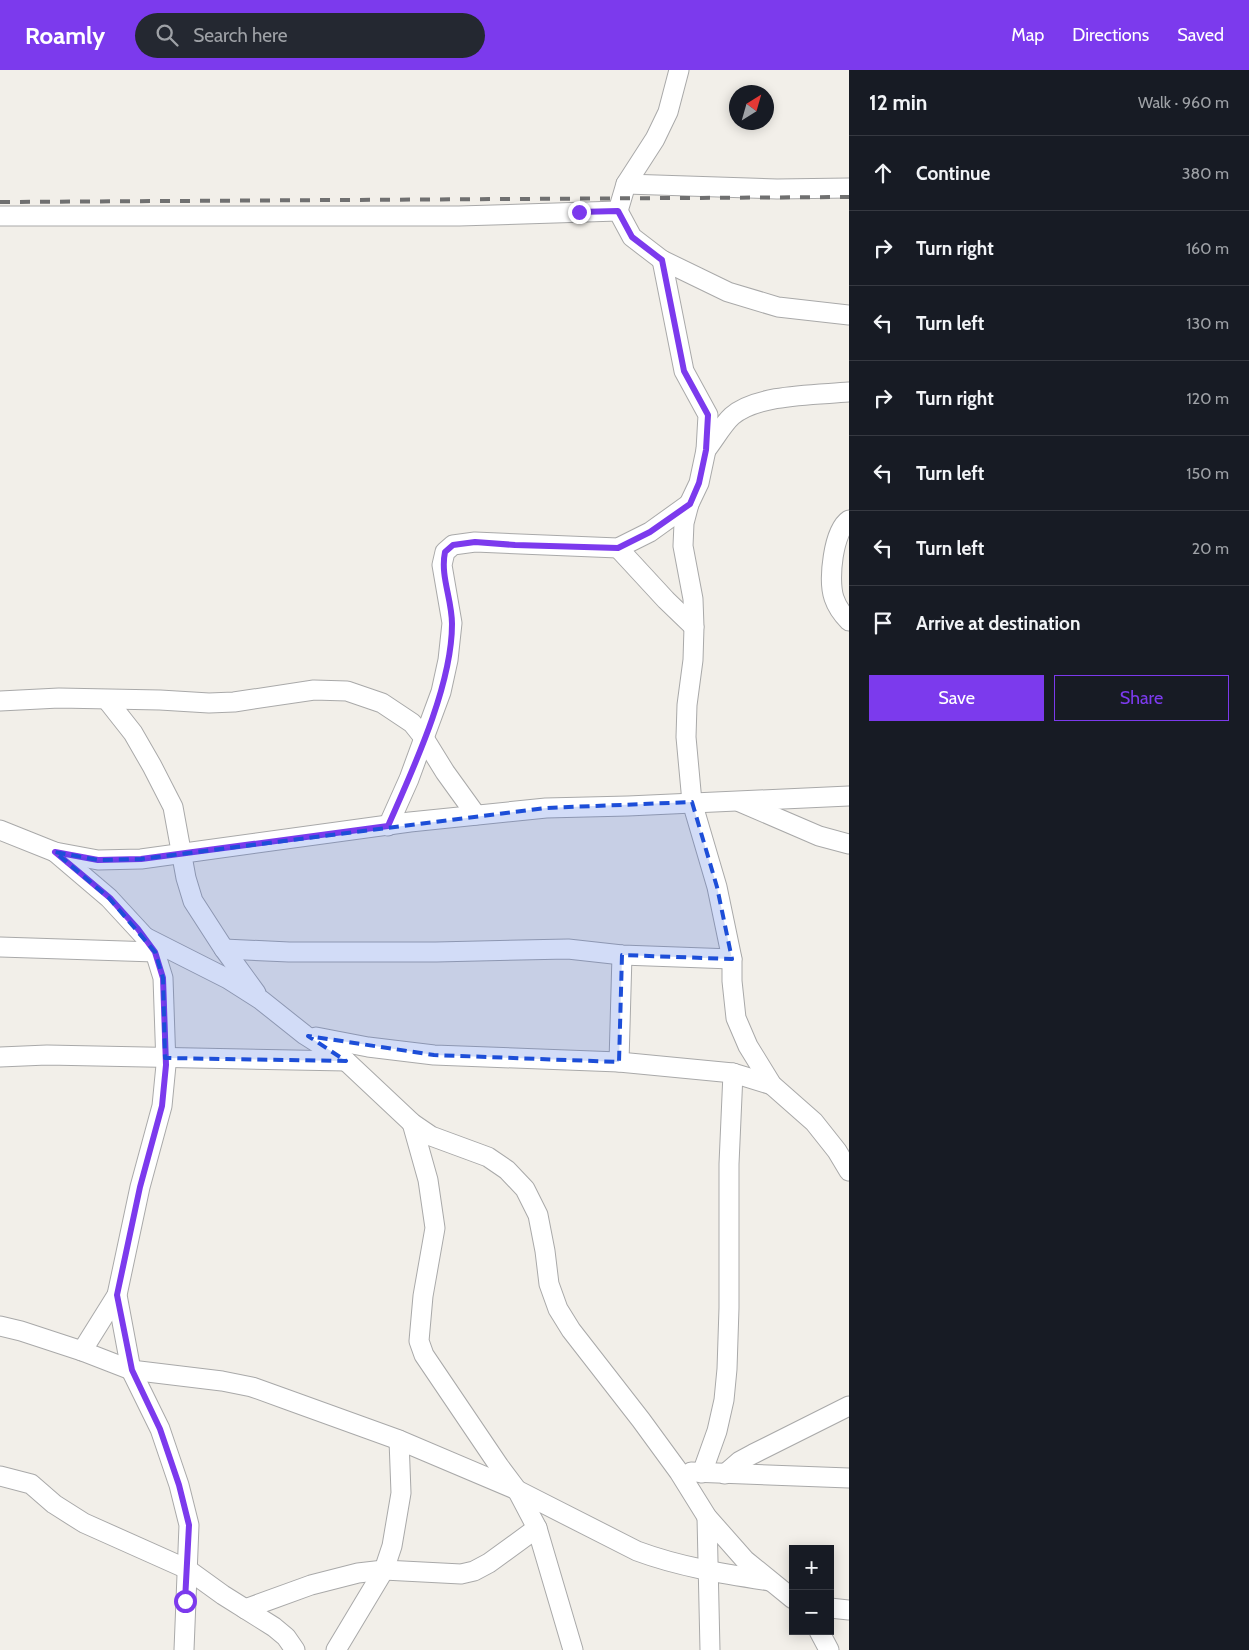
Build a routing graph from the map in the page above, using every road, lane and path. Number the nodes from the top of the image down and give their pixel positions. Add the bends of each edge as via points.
1 (678, 70) edge
2 (626, 184) junction
3 (849, 188) edge
4 (618, 211) junction
5 (0, 216) edge
6 (662, 260) junction
7 (849, 314) edge
8 (849, 392) edge
9 (706, 450) junction
10 (690, 504) junction
11 (849, 520) edge
12 (618, 548) junction
13 (849, 621) edge
14 (694, 627) junction
15 (107, 700) junction
16 (0, 701) edge
17 (424, 738) junction
18 (849, 796) edge
19 (736, 800) junction
20 (692, 802) junction
21 (476, 815) junction
22 (388, 826) junction
23 (0, 830) edge
24 (849, 844) edge
25 (55, 852) junction
26 (182, 853) junction
27 (150, 945) junction
28 (0, 947) edge
29 (224, 949) junction
30 (622, 955) junction
31 (732, 959) junction
32 (261, 1000) junction
33 (305, 1035) junction
34 (0, 1057) edge
35 (165, 1058) junction
36 (346, 1061) junction
37 (619, 1062) junction
38 (733, 1072) junction
39 (772, 1085) junction
40 (412, 1123) junction
41 (849, 1171) edge
42 (117, 1295) junction
43 (0, 1326) edge
44 (82, 1351) junction
45 (132, 1370) junction
46 (849, 1406) edge
47 (400, 1440) junction
48 (679, 1472) junction
49 (702, 1473) junction
50 (725, 1474) junction
51 (0, 1476) edge
52 (849, 1478) edge
53 (517, 1490) junction
54 (707, 1517) junction
55 (537, 1528) junction
56 (187, 1568) junction
57 (384, 1570) junction
58 (708, 1570) junction
59 (773, 1582) junction
60 (789, 1596) edge
61 (834, 1608) edge
62 (245, 1609) junction
63 (849, 1610) edge
64 (821, 1635) edge
65 (184, 1650) edge
66 (295, 1650) edge
67 (336, 1650) edge
68 (573, 1650) edge
69 (710, 1650) edge
70 (829, 1650) edge

1 - 2 street via 668,112
2 - 3 street
2 - 4 street
4 - 5 street via 458,216
4 - 6 street via 632,237
6 - 7 street via 728,292 778,307
6 - 9 street via 684,371 708,415
8 - 9 street via 758,402 732,416
9 - 10 street via 699,483
10 - 12 street via 650,532
10 - 14 street via 684,523 683,546 693,599
11 - 13 street via 839,535 832,578 834,599
12 - 14 street
12 - 17 street via 475,542 453,545 445,552 442,565 452,623 448,660 441,692
14 - 20 street via 686,737
15 - 16 street
15 - 17 street via 209,703 314,690 347,691 382,704 412,723
15 - 26 street via 133,733 173,807
17 - 21 street
17 - 22 street
18 - 19 street
19 - 20 street
19 - 24 street via 819,836
20 - 21 street via 546,808
20 - 31 street via 717,887
21 - 22 street
22 - 26 street
23 - 25 street
25 - 26 street via 98,860 141,859
25 - 27 street via 110,898
26 - 29 street via 193,900
27 - 28 street
27 - 32 street via 228,979
27 - 35 street via 163,978
29 - 30 street via 289,952 568,949
29 - 32 street
30 - 31 street
30 - 37 street
31 - 39 street via 736,1018 748,1046
32 - 33 street
33 - 36 street
33 - 37 street via 434,1055
34 - 35 street
35 - 36 street
35 - 42 street via 162,1106 140,1187
36 - 40 street
37 - 38 street
38 - 39 street
38 - 49 street via 724,1400
39 - 41 street via 814,1122
40 - 48 street via 432,1136 488,1157 507,1170 525,1189 538,1215 549,1284 558,1309
40 - 53 street via 428,1180 435,1228 419,1340 424,1356
42 - 44 street
42 - 45 street
43 - 44 street
44 - 45 street
45 - 47 street via 252,1387
45 - 56 street via 160,1429 179,1485 189,1525
46 - 50 street via 740,1461
47 - 53 street
47 - 57 street via 401,1493 392,1546
48 - 49 street
48 - 54 street
49 - 50 street
50 - 52 street
51 - 56 street via 31,1484 84,1523
53 - 55 street
53 - 58 street via 637,1551
54 - 58 street
54 - 59 street via 745,1560
55 - 57 street via 474,1571 461,1574
55 - 68 street
56 - 62 street
56 - 65 street
57 - 62 street via 311,1585
57 - 67 street
58 - 59 street
58 - 69 street
59 - 60 street
61 - 63 street
62 - 66 street via 274,1627
64 - 70 street

